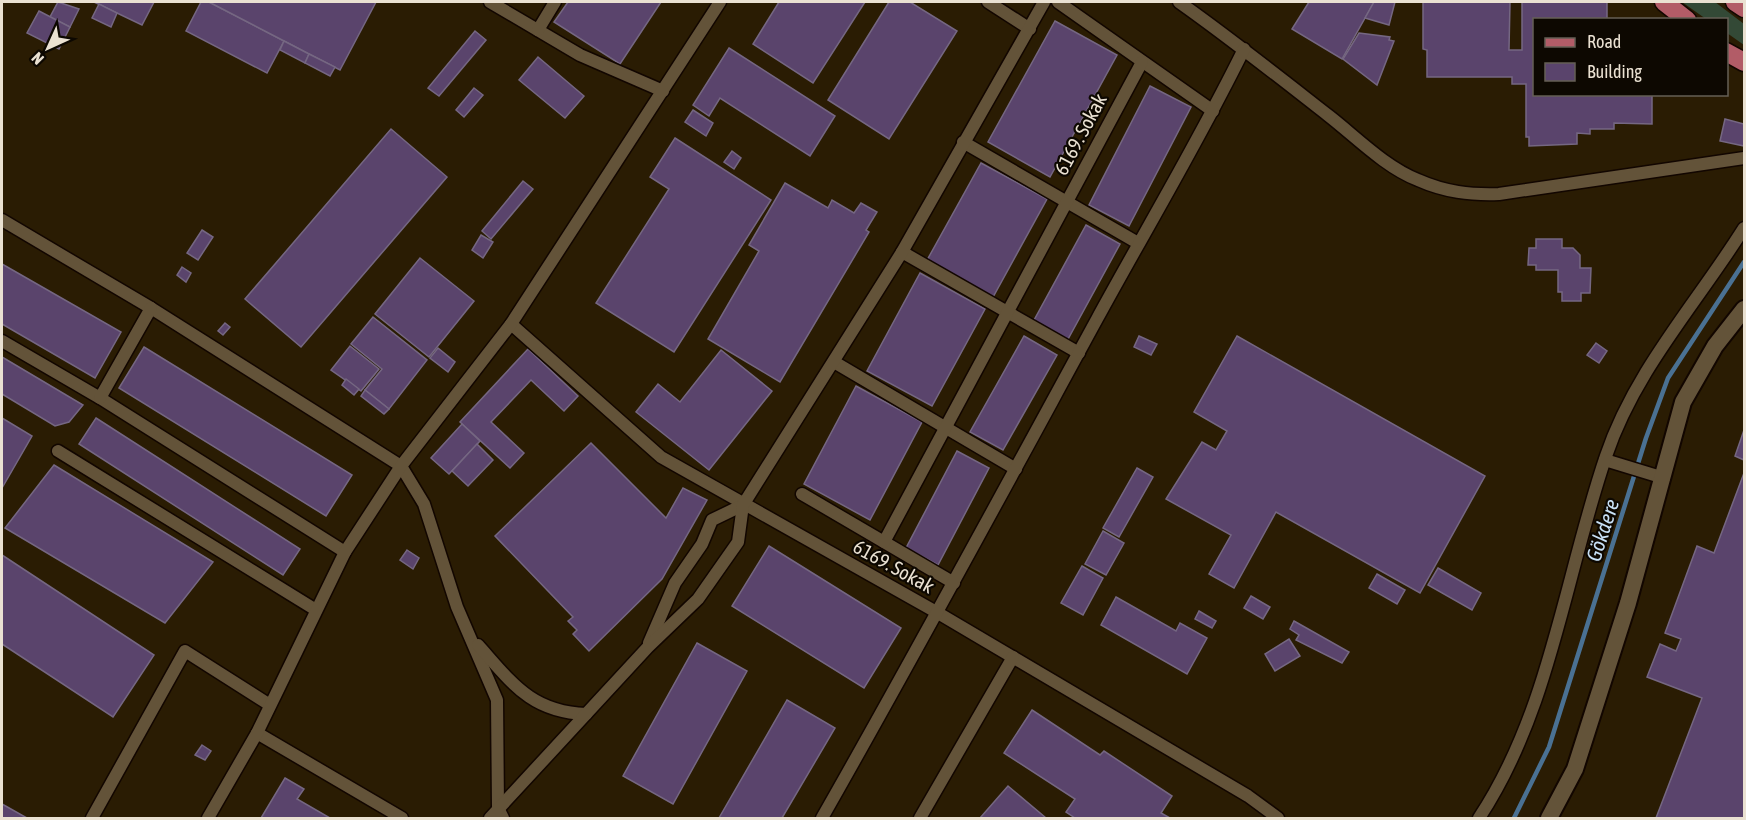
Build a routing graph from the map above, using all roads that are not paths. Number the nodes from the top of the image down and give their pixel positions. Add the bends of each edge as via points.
1 (490, 2) edge
2 (555, 2) edge
3 (720, 2) edge
4 (988, 2) edge
5 (1044, 2) edge
6 (1058, 2) edge
7 (1179, 2) edge
8 (1664, 2) edge
9 (1735, 2) edge
10 (1744, 8) edge
11 (1684, 18) edge
12 (1030, 29) junction
13 (538, 30) junction
14 (1244, 49) junction
15 (1728, 53) edge
16 (1142, 62) junction
17 (1744, 62) edge
18 (663, 91) junction
19 (1213, 111) junction
20 (963, 142) junction
21 (1744, 158) edge
22 (1066, 202) junction
23 (2, 220) edge
24 (1744, 228) edge
25 (1138, 243) junction
26 (902, 252) junction
27 (151, 308) junction
28 (1744, 309) edge
29 (1006, 313) junction
30 (511, 324) junction
31 (2, 341) edge
32 (1078, 353) junction
33 (834, 362) junction
34 (100, 398) junction
35 (945, 427) junction
36 (58, 451) dead end
37 (1605, 460) junction
38 (400, 466) junction
39 (1016, 469) junction
40 (1664, 478) junction
41 (802, 494) dead end
42 (743, 505) junction
43 (884, 542) junction
44 (345, 552) junction
45 (954, 583) junction
46 (316, 610) junction
47 (938, 613) junction
48 (470, 637) junction
49 (648, 647) junction
50 (1013, 657) junction
51 (270, 705) junction
52 (586, 714) junction
53 (256, 733) junction
54 (501, 813) edge
55 (92, 819) edge
56 (208, 819) edge
57 (402, 819) edge
58 (490, 819) edge
59 (822, 819) edge
60 (920, 819) edge
61 (1278, 819) edge
62 (1479, 819) edge
63 (1549, 819) edge

1 - 13 street
2 - 13 street
3 - 18 street
4 - 12 street
5 - 12 street
6 - 16 street
7 - 14 street
8 - 11 main road
9 - 10 main road
12 - 20 street
13 - 18 street via 580,55
14 - 19 street
14 - 21 street via 1377,154 1416,180 1450,191 1499,194
15 - 17 main road
16 - 19 street
16 - 22 street, 6169. Sokak
18 - 30 street
19 - 25 street
20 - 22 street
20 - 26 street
22 - 25 street
22 - 29 street, 6169. Sokak
23 - 27 street
24 - 37 street via 1639,381
25 - 32 street
26 - 29 street
26 - 33 street
27 - 34 street
27 - 38 street
28 - 40 main road via 1715,346 1683,402
29 - 32 street
29 - 35 street, 6169. Sokak
30 - 38 street
30 - 42 street, 6169. Sokak via 661,457
31 - 34 street
32 - 39 street
33 - 35 street
33 - 42 street
34 - 44 street
35 - 39 street
35 - 43 street, 6169. Sokak
36 - 46 street
37 - 40 street
37 - 62 street via 1539,687 1503,782
38 - 44 street
38 - 48 street via 424,504
39 - 45 street
40 - 63 main road via 1575,769
41 - 43 street, 6169. Sokak
42 - 47 street, 6169. Sokak
42 - 49 street via 738,542 698,599
42 - 49 street via 712,520 702,544 675,583
43 - 45 street, 6169. Sokak
44 - 46 street
45 - 47 street
46 - 51 street
47 - 50 street, 6169. Sokak
47 - 59 street
48 - 52 street via 520,693 561,713
48 - 54 street via 497,700
49 - 52 street
50 - 60 street
50 - 61 street, 6169. Sokak via 1248,796
51 - 53 street
51 - 55 street via 185,651
52 - 54 street
53 - 56 street
53 - 57 street
54 - 58 street

